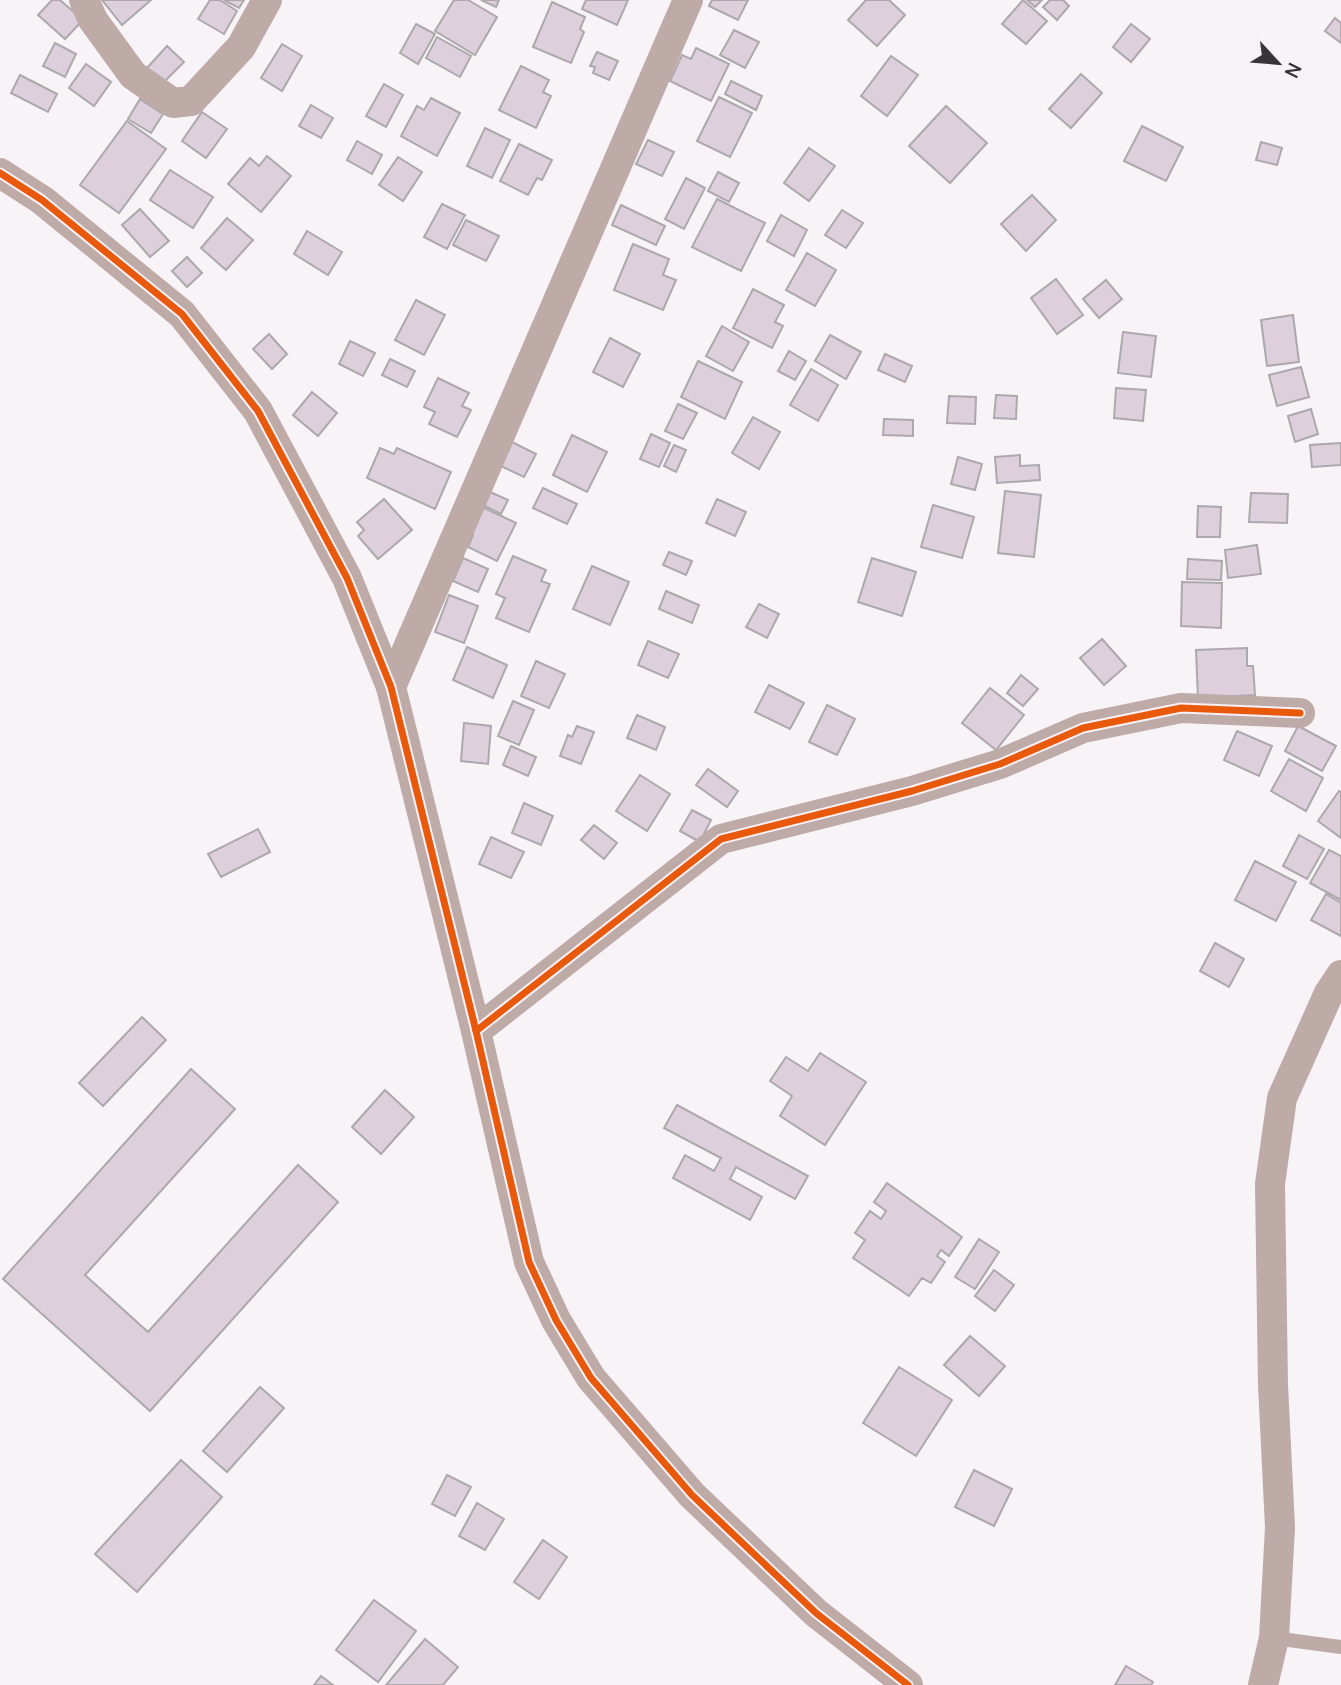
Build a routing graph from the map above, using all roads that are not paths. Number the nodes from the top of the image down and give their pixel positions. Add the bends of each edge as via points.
1 (84, 0) edge
2 (267, 0) edge
3 (688, 0) edge
4 (0, 173) edge
5 (391, 687) junction
6 (1300, 713) dead end
7 (1341, 975) edge
8 (476, 1031) junction
9 (1275, 1639) junction
10 (1341, 1647) edge
11 (908, 1685) edge
12 (1263, 1685) edge

1 - 2 street via 133,75 173,103 191,102 241,47
3 - 5 street
4 - 5 street via 42,200 182,314 258,411 347,578
5 - 8 street
6 - 8 street via 1181,708 1083,729 1000,764 925,787 721,839
7 - 9 street via 1282,1098 1270,1184 1280,1527
8 - 11 street via 530,1262 556,1320 591,1378 692,1494 816,1613
9 - 10 lane
9 - 12 street

